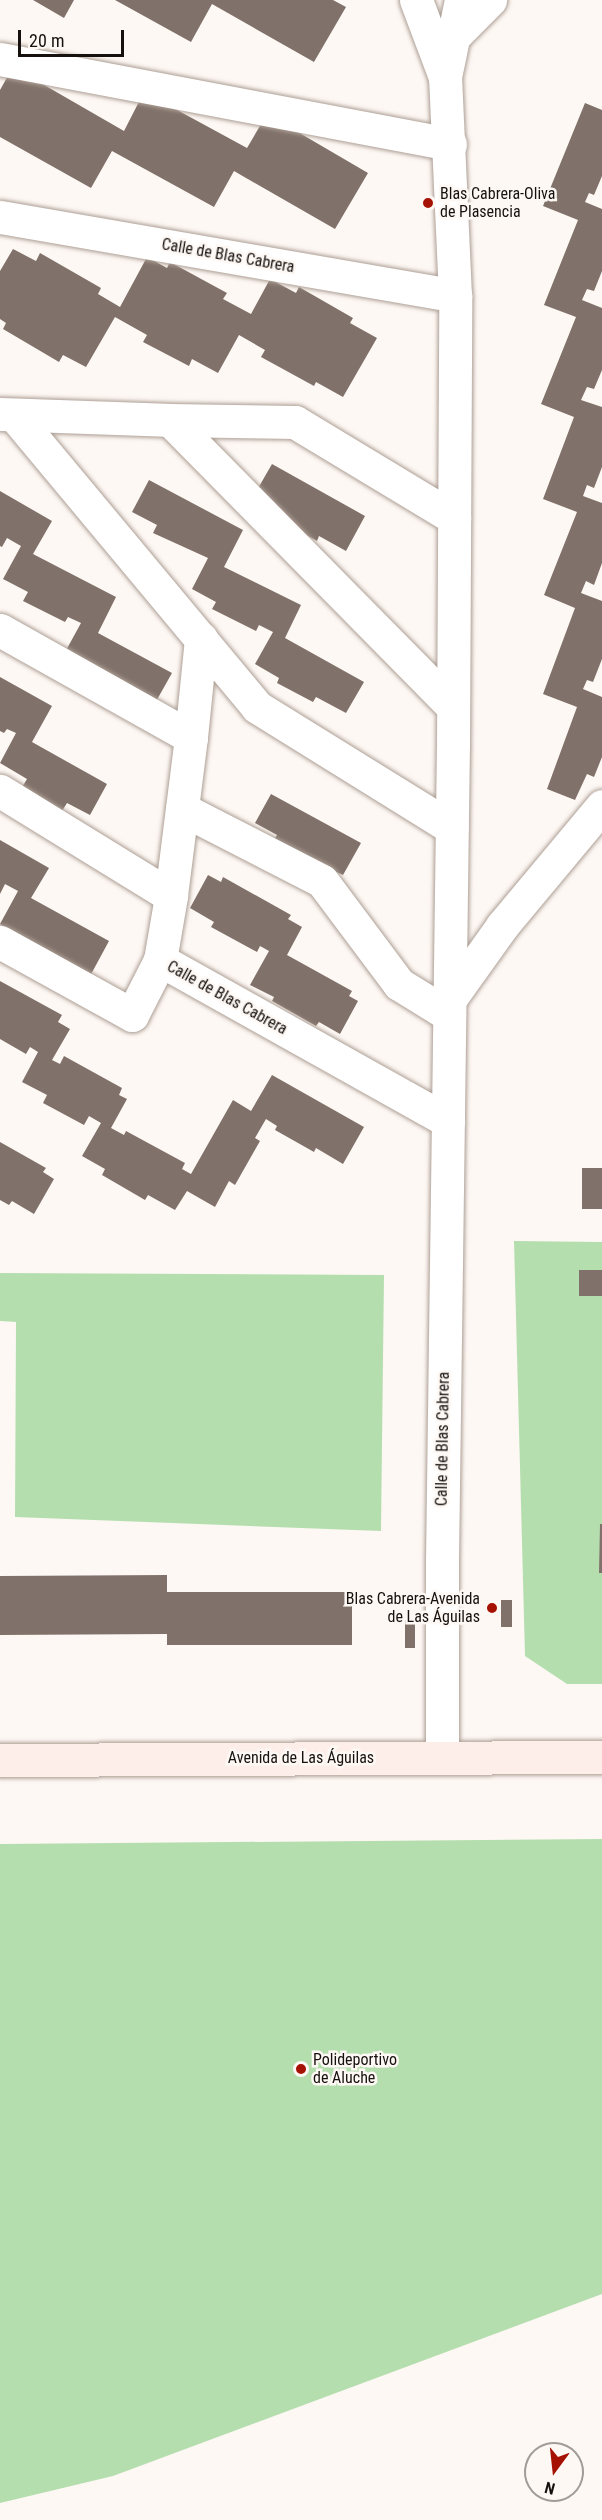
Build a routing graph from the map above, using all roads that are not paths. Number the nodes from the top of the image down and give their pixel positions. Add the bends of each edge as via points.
1 (416, 0) edge
2 (461, 0) edge
3 (490, 0) edge
4 (453, 37) junction
5 (0, 59) edge
6 (445, 77) junction
7 (450, 144) junction
8 (0, 216) edge
9 (455, 296) junction
10 (7, 414) edge
11 (170, 420) junction
12 (454, 518) junction
13 (0, 630) edge
14 (201, 639) junction
15 (453, 707) junction
16 (191, 737) junction
17 (0, 791) edge
18 (602, 806) edge
19 (182, 808) junction
20 (452, 828) junction
21 (171, 896) junction
22 (0, 942) edge
23 (160, 960) junction
24 (450, 1007) junction
25 (448, 1121) junction
26 (442, 1757) junction
27 (602, 1757) edge
28 (0, 1760) edge

1 - 6 street, Calle de Blas Cabrera
2 - 4 street, Calle de Blas Cabrera
3 - 4 street
4 - 6 street, Calle de Blas Cabrera
5 - 7 street
6 - 7 street, Calle de Blas Cabrera
7 - 9 street, Calle de Blas Cabrera
8 - 9 street, Calle de Blas Cabrera
9 - 12 street, Calle de Blas Cabrera
10 - 11 street
10 - 14 street
11 - 12 street via 295,422
11 - 15 street
12 - 15 street, Calle de Blas Cabrera
13 - 16 street
14 - 16 street
14 - 20 street via 257,706
15 - 20 street, Calle de Blas Cabrera
16 - 19 street
17 - 21 street
18 - 24 street via 502,927
19 - 21 street
19 - 24 street via 322,881 399,984
20 - 24 street, Calle de Blas Cabrera
21 - 23 street
22 - 23 street, Calle de Blas Cabrera via 132,1014
23 - 25 street, Calle de Blas Cabrera
24 - 25 street, Calle de Blas Cabrera
25 - 26 street, Calle de Blas Cabrera
26 - 27 street, Avenida de Las Águilas
26 - 28 street, Avenida de Las Águilas

